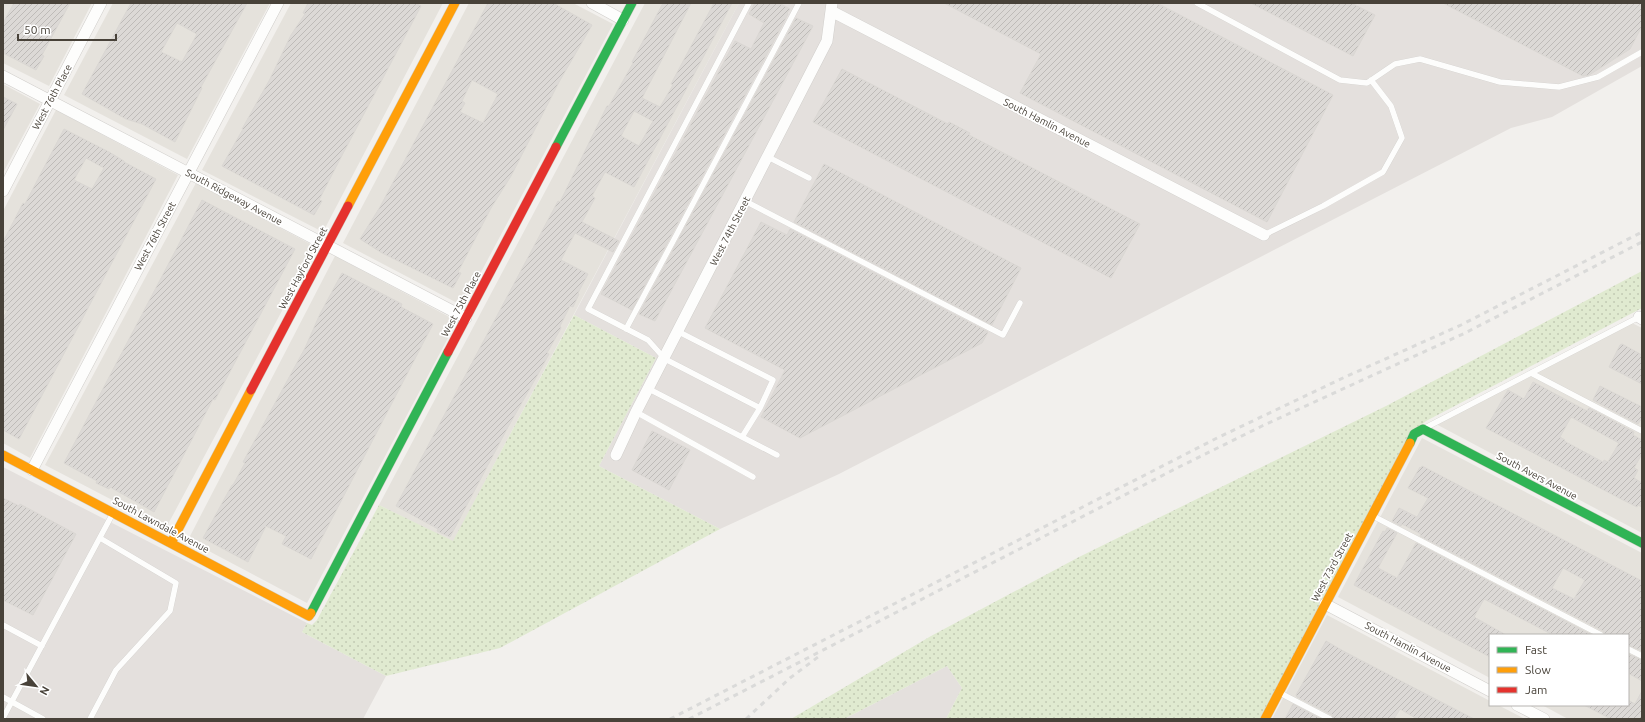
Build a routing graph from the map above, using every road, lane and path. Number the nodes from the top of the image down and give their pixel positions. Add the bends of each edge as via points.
1 (101, 3) edge
2 (278, 3) edge
3 (455, 3) edge
4 (592, 3) edge
5 (632, 3) edge
6 (749, 3) edge
7 (799, 3) edge
8 (1197, 3) edge
9 (831, 7) edge
10 (623, 20) junction
11 (1642, 52) edge
12 (3, 76) edge
13 (1371, 80) junction
14 (50, 100) junction
15 (768, 157) junction
16 (188, 173) junction
17 (809, 178) dead end
18 (3, 192) edge
19 (745, 201) junction
20 (1264, 235) joint
21 (328, 246) junction
22 (1020, 303) dead end
23 (1641, 317) edge
24 (466, 318) junction
25 (626, 328) junction
26 (678, 332) junction
27 (665, 358) junction
28 (1531, 373) junction
29 (650, 388) junction
30 (760, 408) junction
31 (636, 412) junction
32 (1423, 429) junction
33 (1642, 431) edge
34 (742, 437) junction
35 (3, 455) edge
36 (616, 455) dead end
37 (777, 455) dead end
38 (32, 470) junction
39 (753, 477) dead end
40 (114, 513) junction
41 (1372, 515) junction
42 (100, 538) junction
43 (171, 543) junction
44 (1642, 543) edge
45 (1325, 604) junction
46 (309, 616) joint
47 (3, 625) edge
48 (1599, 634) edge
49 (42, 646) junction
50 (1629, 650) edge
51 (1642, 656) edge
52 (1489, 690) edge
53 (1279, 692) junction
54 (3, 697) edge
55 (12, 702) junction
56 (1519, 706) edge
57 (3, 718) edge
58 (43, 719) edge
59 (90, 719) edge
60 (1265, 719) edge
61 (1330, 719) edge
62 (1544, 719) edge

1 - 14 street, West 76th Place
2 - 16 street, West 76th Street
3 - 21 street, West Hayford Street
4 - 10 street
5 - 10 street, West 75th Place
6 - 25 lane via 588,309
7 - 25 lane
8 - 13 lane via 1340,80 1366,83
9 - 15 street, West 74th Street via 827,42
9 - 20 street, South Hamlin Avenue
10 - 24 street, West 75th Place
11 - 13 lane via 1598,77 1560,88 1500,82 1420,59 1395,64
12 - 14 street, South Ridgeway Avenue
13 - 20 lane via 1391,106 1402,138 1383,172
14 - 16 street, South Ridgeway Avenue
14 - 18 street, West 76th Place
15 - 17 lane
15 - 19 street, West 74th Street
16 - 21 street, South Ridgeway Avenue
16 - 38 street, West 76th Street
19 - 22 lane via 1003,335
19 - 26 street, West 74th Street
21 - 24 street, South Ridgeway Avenue
21 - 43 street, West Hayford Street
23 - 28 lane
24 - 46 street, West 75th Place
25 - 27 lane via 648,340
26 - 27 street, West 74th Street
26 - 30 lane via 773,380
27 - 29 street, West 74th Street
27 - 30 lane
28 - 32 lane
28 - 33 lane
29 - 31 street, West 74th Street
29 - 34 lane
30 - 34 lane
31 - 36 street, West 74th Street
31 - 39 lane
32 - 41 street, West 73rd Street via 1414,434
32 - 44 street, South Avers Avenue
34 - 37 lane
35 - 38 street, South Lawndale Avenue
38 - 40 street, South Lawndale Avenue
40 - 42 lane
40 - 43 street, South Lawndale Avenue
41 - 45 street, West 73rd Street
41 - 48 lane
42 - 49 lane
42 - 59 lane via 176,583 170,611 116,670
43 - 46 street, South Lawndale Avenue
45 - 52 street, South Hamlin Avenue
45 - 53 street, West 73rd Street
47 - 49 lane
49 - 55 lane
50 - 51 lane
53 - 60 street, West 73rd Street
53 - 61 lane
54 - 55 lane
55 - 57 lane
55 - 58 lane
56 - 62 street

